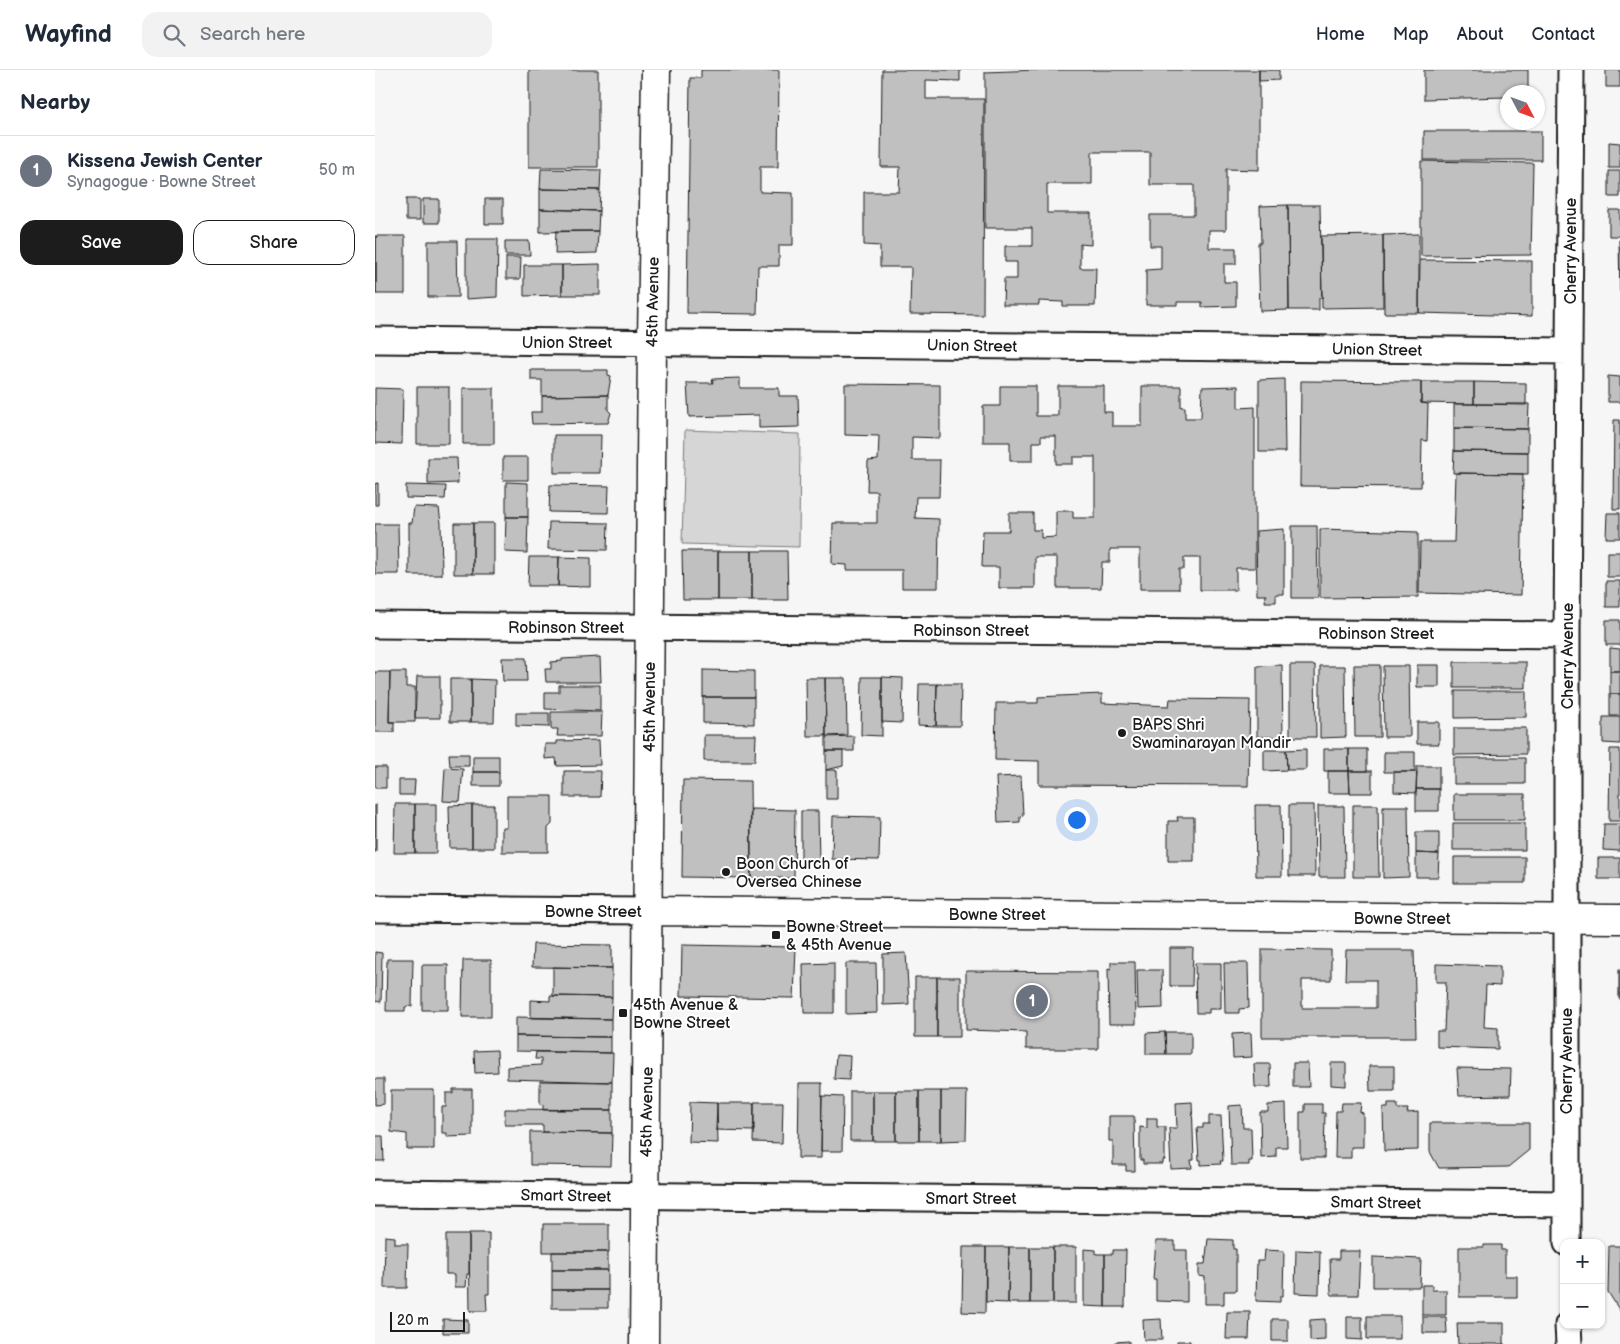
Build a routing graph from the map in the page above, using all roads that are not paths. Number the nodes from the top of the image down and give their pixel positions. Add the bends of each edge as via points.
1 (657, 70) edge
2 (1571, 70) edge
3 (375, 340) edge
4 (652, 342) junction
5 (1569, 351) junction
6 (375, 625) edge
7 (650, 627) junction
8 (1567, 635) junction
9 (375, 909) edge
10 (648, 911) junction
11 (1567, 919) junction
12 (1620, 919) edge
13 (375, 1193) edge
14 (645, 1196) junction
15 (1566, 1204) junction
16 (1567, 1239) edge
17 (1568, 1329) edge
18 (644, 1344) edge
19 (1569, 1344) edge

1 - 4 street, 45th Avenue
2 - 5 street, Cherry Avenue
3 - 4 street, Union Street
4 - 5 street, Union Street
4 - 7 street, 45th Avenue
5 - 8 street, Cherry Avenue
6 - 7 street, Robinson Street
7 - 8 street, Robinson Street
7 - 10 street, 45th Avenue
8 - 11 street, Cherry Avenue
9 - 10 street, Bowne Street
10 - 11 street, Bowne Street
10 - 14 street, 45th Avenue
11 - 12 street, Bowne Street
11 - 15 street, Cherry Avenue
13 - 14 street, Smart Street
14 - 15 street, Smart Street
14 - 18 street, 45th Avenue
15 - 16 street, Cherry Avenue
17 - 19 street

